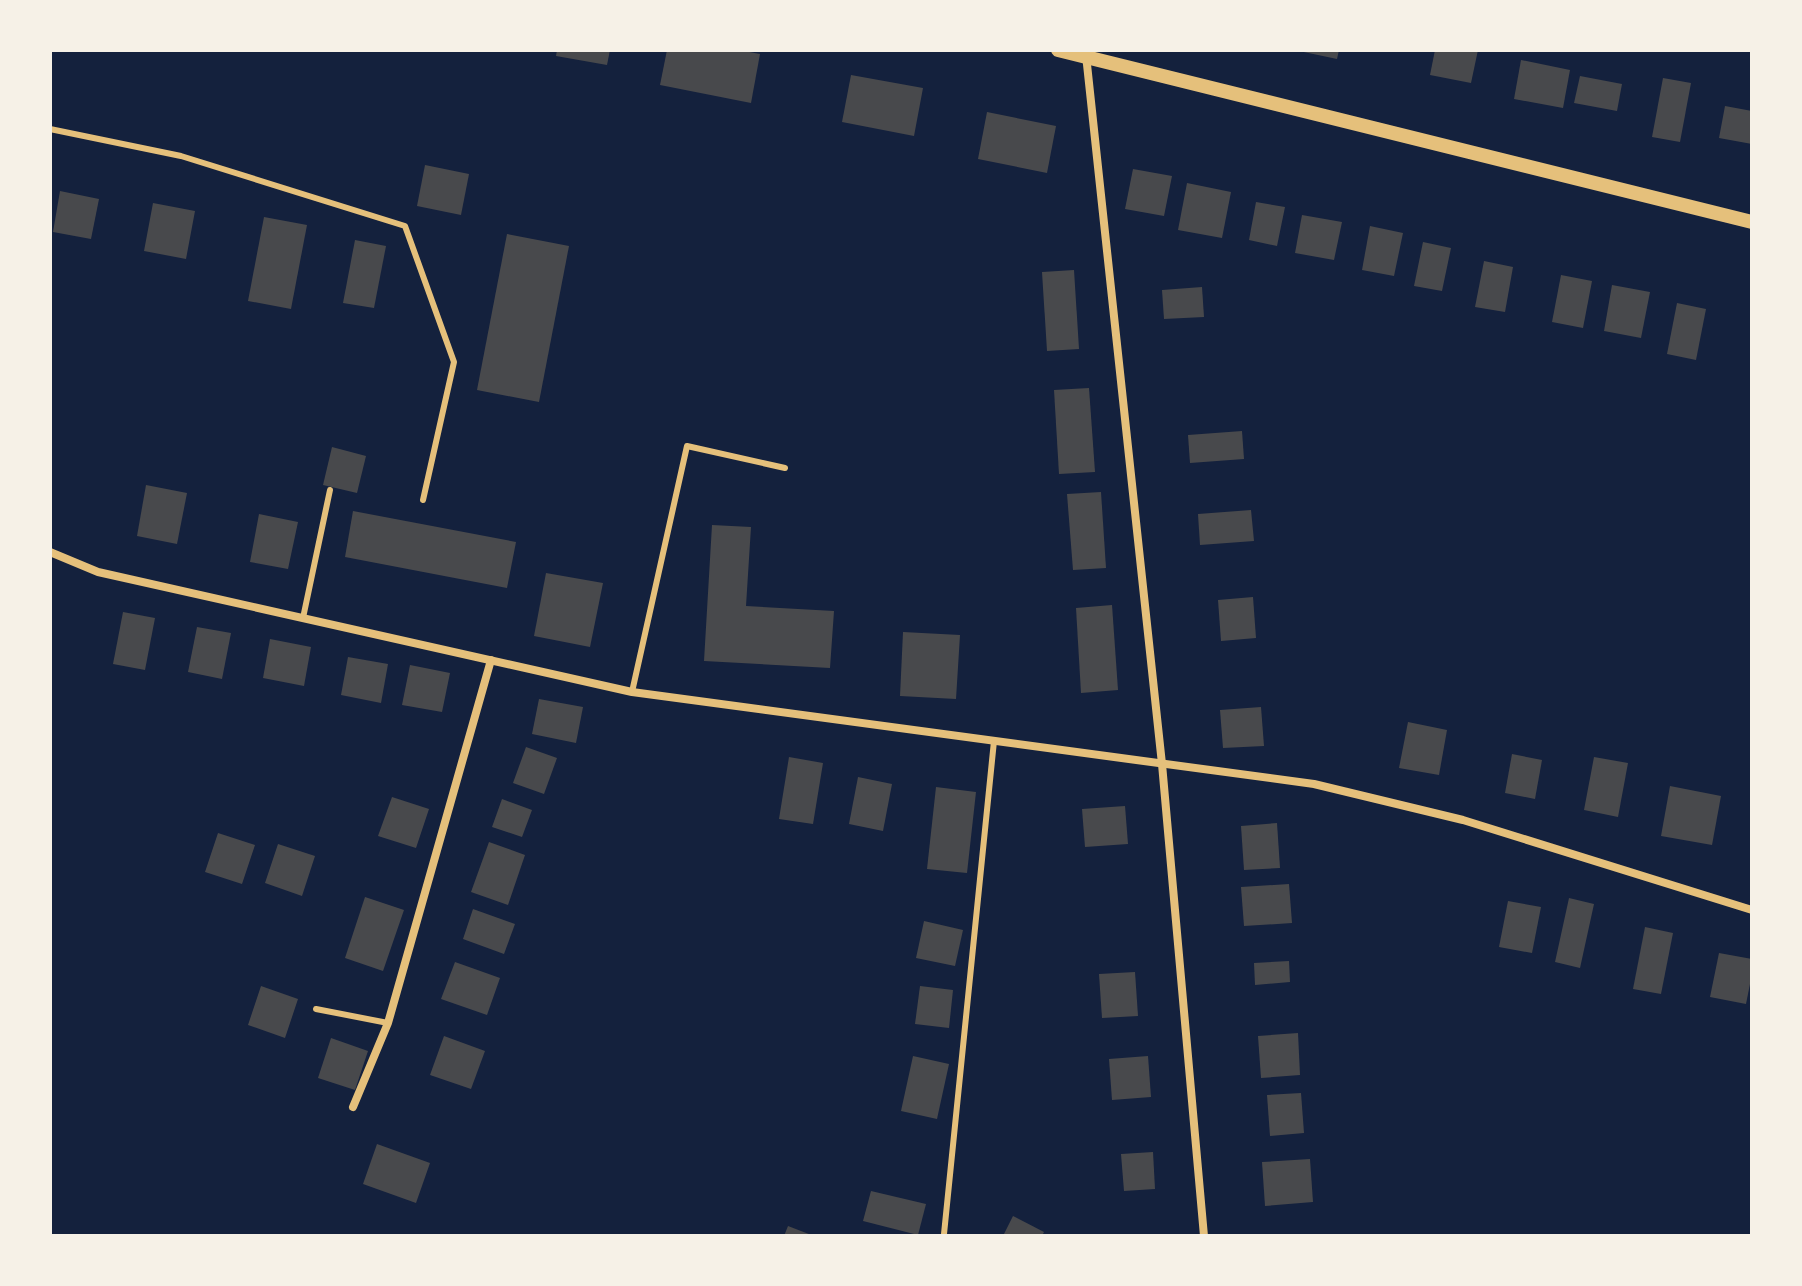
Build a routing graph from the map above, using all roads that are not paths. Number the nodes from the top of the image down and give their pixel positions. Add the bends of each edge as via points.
1 (1058, 50) edge
2 (1086, 54) edge
3 (50, 129) edge
4 (1752, 222) edge
5 (785, 468) dead end
6 (330, 490) dead end
7 (423, 500) dead end
8 (50, 552) edge
9 (303, 618) junction
10 (491, 660) junction
11 (632, 692) junction
12 (994, 741) junction
13 (1162, 764) junction
14 (1752, 910) edge
15 (316, 1009) dead end
16 (388, 1023) junction
17 (353, 1107) dead end
18 (944, 1234) dead end
19 (1204, 1236) edge

1 - 2 street
2 - 4 street
2 - 13 street
3 - 7 lane via 181,156 405,226 454,362
5 - 11 lane via 687,446
6 - 9 lane
8 - 9 street via 98,572
9 - 10 street
10 - 11 street
10 - 16 street
11 - 12 street
12 - 13 street
12 - 18 lane
13 - 14 street via 1314,784 1463,820
13 - 19 street
15 - 16 lane
16 - 17 street

